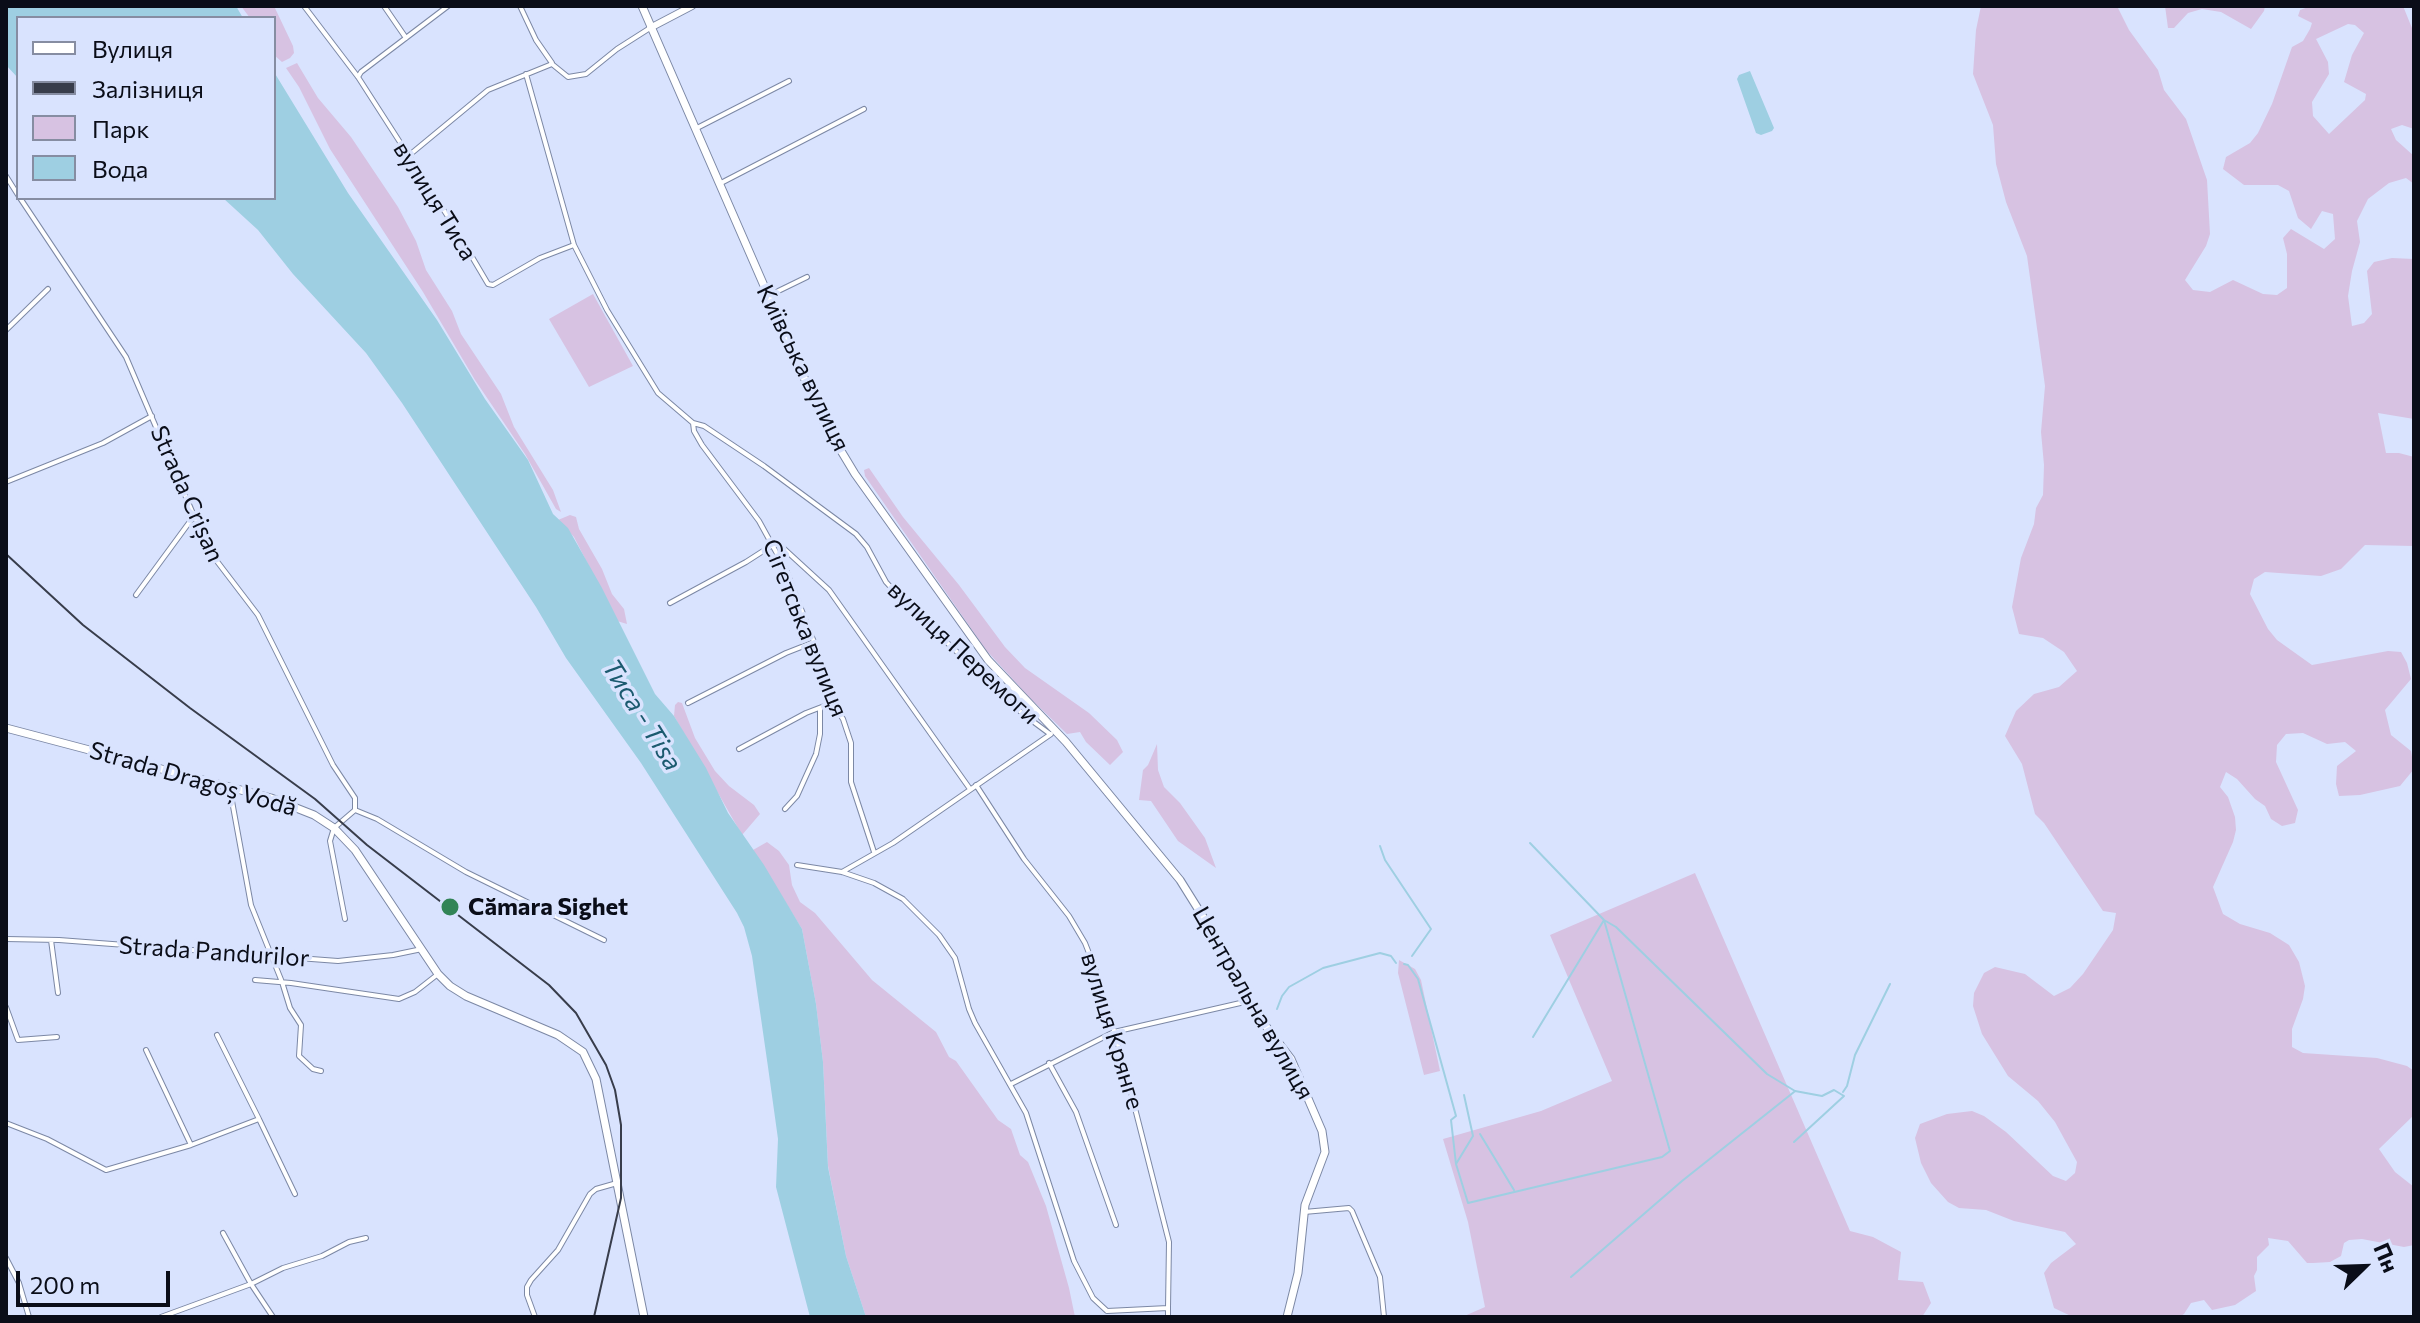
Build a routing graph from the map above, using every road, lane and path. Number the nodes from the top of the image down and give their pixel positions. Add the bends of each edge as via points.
1 (304, 6) edge
2 (384, 6) edge
3 (448, 6) edge
4 (520, 6) edge
5 (642, 6) edge
6 (692, 6) edge
7 (650, 28) junction
8 (406, 38) junction
9 (552, 64) junction
10 (526, 74) junction
11 (358, 77) junction
12 (789, 81) dead end
13 (864, 109) dead end
14 (695, 129) junction
15 (407, 157) junction
16 (719, 184) junction
17 (22, 200) edge
18 (574, 245) junction
19 (807, 277) dead end
20 (48, 289) dead end
21 (768, 296) junction
22 (6, 330) edge
23 (152, 416) junction
24 (693, 423) junction
25 (6, 482) edge
26 (194, 516) junction
27 (774, 544) junction
28 (136, 595) dead end
29 (670, 603) dead end
30 (814, 642) junction
31 (688, 703) dead end
32 (832, 703) junction
33 (820, 708) junction
34 (6, 728) edge
35 (1053, 732) junction
36 (739, 749) dead end
37 (976, 785) junction
38 (970, 789) junction
39 (237, 790) junction
40 (785, 809) dead end
41 (355, 810) junction
42 (334, 828) junction
43 (874, 852) junction
44 (797, 865) dead end
45 (842, 872) junction
46 (345, 919) dead end
47 (6, 939) edge
48 (51, 940) junction
49 (604, 940) dead end
50 (422, 949) junction
51 (270, 957) junction
52 (438, 974) junction
53 (255, 980) dead end
54 (282, 982) junction
55 (58, 993) dead end
56 (1249, 1001) junction
57 (6, 1007) edge
58 (1114, 1032) junction
59 (217, 1035) dead end
60 (57, 1037) dead end
61 (146, 1050) dead end
62 (1049, 1063) junction
63 (321, 1071) dead end
64 (1011, 1084) junction
65 (259, 1119) junction
66 (6, 1123) edge
67 (191, 1145) junction
68 (618, 1183) junction
69 (295, 1194) dead end
70 (1304, 1212) junction
71 (1116, 1225) dead end
72 (223, 1233) dead end
73 (366, 1238) dead end
74 (6, 1258) edge
75 (251, 1284) junction
76 (1168, 1308) junction
77 (29, 1317) edge
78 (161, 1317) edge
79 (273, 1317) edge
80 (535, 1317) edge
81 (644, 1317) edge
82 (1168, 1317) edge
83 (1287, 1317) edge
84 (1384, 1317) edge

1 - 11 street, вулиця Тиса
2 - 8 street
3 - 8 street
4 - 9 street
5 - 7 main road, Київська вулиця
6 - 7 street
7 - 9 street via 586,74 568,77
7 - 14 main road, Київська вулиця
8 - 11 street
9 - 10 street
10 - 15 street via 488,90
10 - 18 street
11 - 15 street, вулиця Тиса
12 - 14 street
13 - 16 street
14 - 16 main road, Київська вулиця
15 - 18 street, вулиця Тиса via 488,284
16 - 21 main road, Київська вулиця
17 - 23 street, Strada Crișan via 126,357
18 - 24 street via 649,381
19 - 21 street
20 - 22 street
21 - 35 main road, Київська вулиця via 823,421 855,474 988,660
23 - 25 street via 103,443
23 - 26 street, Strada Crișan
24 - 27 street, Сігетська вулиця via 702,445
24 - 35 street, вулиця Перемоги via 764,466 856,534 907,605 1023,714
26 - 28 street
26 - 41 street, Strada Crișan via 218,565 262,622 333,765 355,798
27 - 29 street
27 - 30 street, Сігетська вулиця
27 - 38 street via 829,590
30 - 31 street
30 - 32 street, Сігетська вулиця
32 - 33 street
32 - 43 street, Сігетська вулиця via 851,743 851,782
33 - 36 street
33 - 40 street via 816,754 797,796
34 - 39 main road, Strada Dragoș Vodă
35 - 37 street
35 - 56 main road, Центральна вулиця via 1180,880
37 - 38 street
37 - 58 street, вулиця Крянге via 1085,943
38 - 43 street
39 - 42 main road, Strada Dragoș Vodă via 302,809
39 - 51 street via 232,801 251,905
41 - 42 street
41 - 49 street
42 - 46 street via 330,841
42 - 50 main road, Strada Dragoș Vodă via 363,861
43 - 45 street
44 - 45 street
45 - 64 street via 903,899 950,949 969,1009
47 - 48 street, Strada Pandurilor
48 - 51 street, Strada Pandurilor
48 - 55 street
50 - 51 street, Strada Pandurilor via 338,961
50 - 52 main road, Strada Dragoș Vodă
51 - 54 street
52 - 54 street via 399,999
52 - 68 main road, Strada Dragoș Vodă via 466,996 547,1029 583,1052 596,1079
53 - 54 street
54 - 63 street via 301,1025 299,1056
56 - 58 street
56 - 70 main road, Центральна вулиця via 1291,1059 1322,1131 1325,1152
57 - 60 street via 18,1040
58 - 62 street
58 - 76 street, вулиця Крянге via 1169,1242
59 - 65 street
61 - 67 street
62 - 64 street
62 - 71 street via 1076,1112
64 - 76 street via 1026,1113 1074,1261 1098,1305 1111,1312
65 - 67 street
65 - 69 street
66 - 67 street via 106,1170
68 - 80 street via 590,1194 558,1250 531,1280 527,1295
68 - 81 main road, Strada Dragoș Vodă
70 - 83 main road, Центральна вулиця
70 - 84 street via 1352,1211 1380,1277
72 - 75 street
73 - 75 street
74 - 77 street
75 - 78 street
75 - 79 street
76 - 82 street, вулиця Крянге

